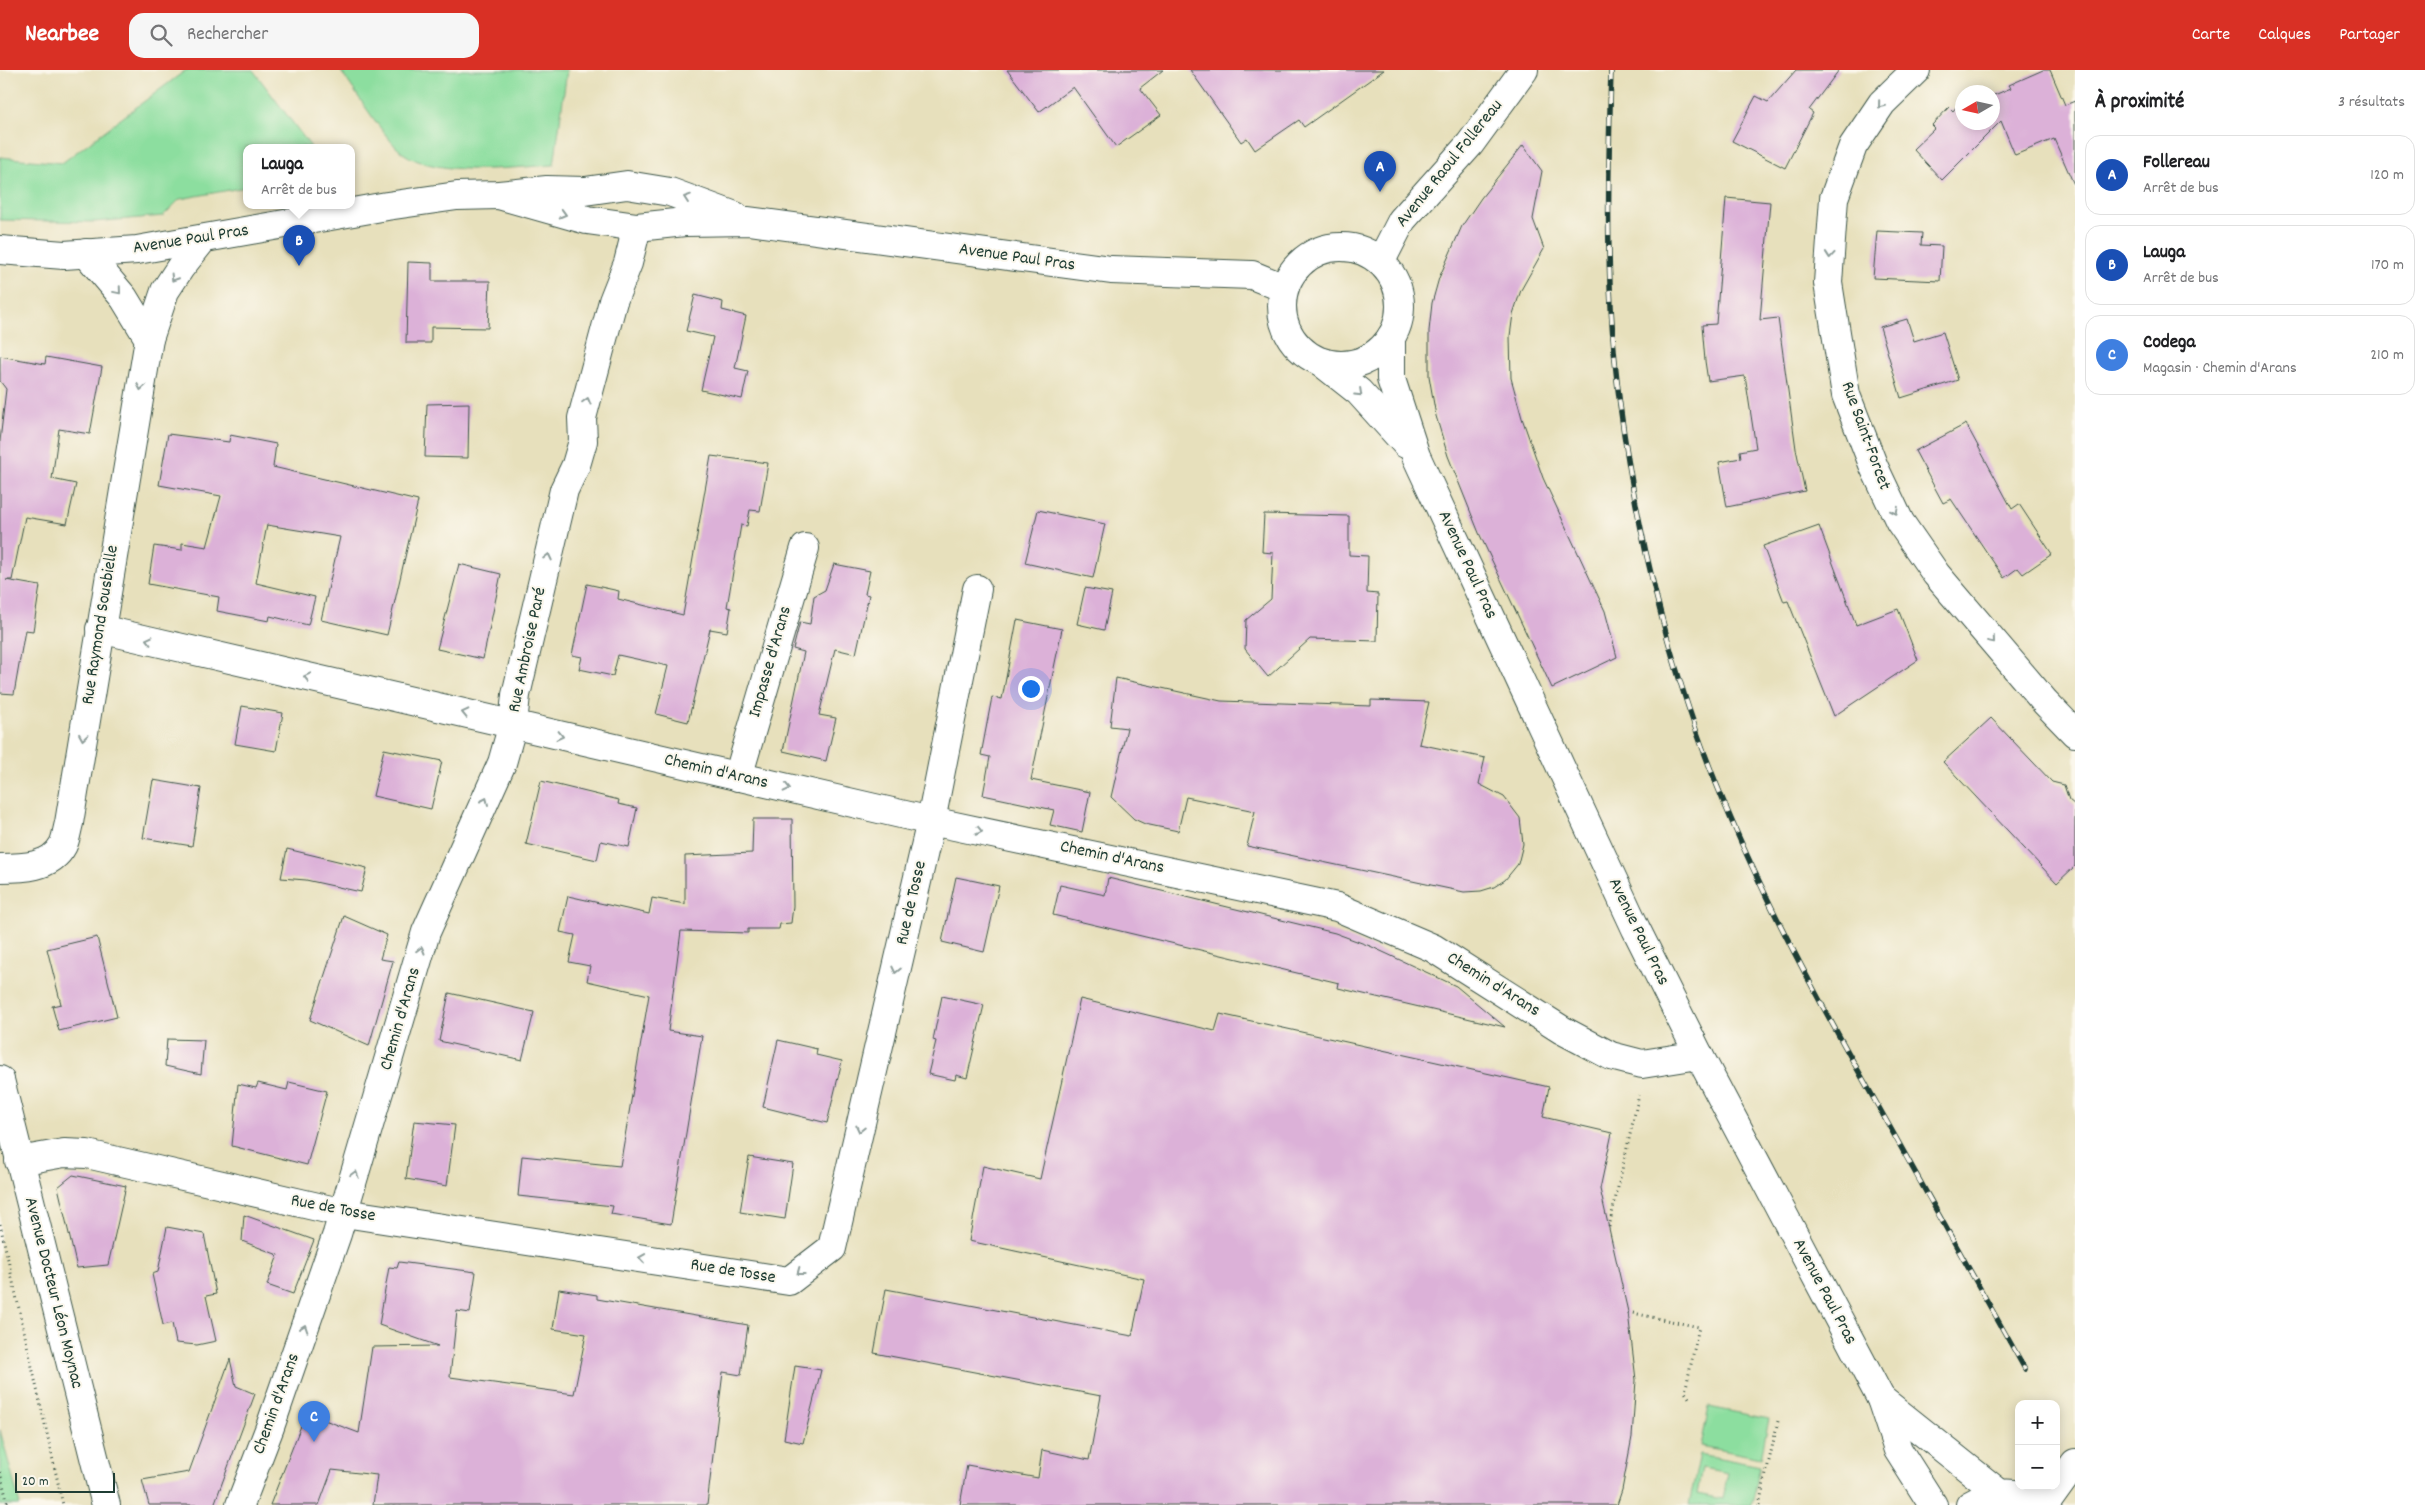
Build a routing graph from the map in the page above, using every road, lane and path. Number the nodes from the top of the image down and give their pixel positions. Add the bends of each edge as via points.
1 (1524, 70) edge
2 (1916, 70) edge
3 (500, 195) junction
4 (748, 221) junction
5 (637, 227) junction
6 (203, 239) junction
7 (0, 250) edge
8 (86, 254) junction
9 (1381, 261) junction
10 (1284, 288) junction
11 (1391, 337) junction
12 (149, 339) junction
13 (1321, 362) junction
14 (1416, 456) junction
15 (805, 548) dead end
16 (977, 589) dead end
17 (100, 628) junction
18 (513, 724) junction
19 (2075, 734) edge
20 (738, 777) junction
21 (931, 821) junction
22 (1, 871) edge
23 (1699, 1055) junction
24 (0, 1080) edge
25 (1640, 1090) dead end
26 (19, 1161) junction
27 (344, 1213) junction
28 (0, 1224) edge
29 (1609, 1227) dead end
30 (1628, 1312) dead end
31 (1881, 1398) junction
32 (1691, 1401) dead end
33 (1778, 1421) dead end
34 (2075, 1464) edge
35 (0, 1472) edge
36 (1999, 1492) junction
37 (8, 1505) edge
38 (63, 1505) edge
39 (106, 1505) edge
40 (240, 1505) edge
41 (1759, 1505) edge
42 (1933, 1505) edge
43 (1970, 1505) edge
44 (2044, 1505) edge

1 - 9 street, Avenue Raoul Follereau via 1470,144 1402,220
2 -> 19 street, Rue Saint-Forcet via 1882,103 1853,146 1834,198 1828,283 1846,395 1900,522 1936,574
4 -> 3 street, Avenue Paul Pras via 670,192 627,185 585,191 547,190
3 -> 5 street, Avenue Paul Pras via 587,220
3 - 6 street, Avenue Paul Pras via 457,196 387,206
4 - 5 street, Avenue Paul Pras
4 - 10 street, Avenue Paul Pras via 1111,270 1252,275
18 -> 5 street, Rue Ambroise Paré via 516,695 564,490 583,441 582,418 613,301 628,263
6 - 8 street, Avenue Paul Pras via 137,250
6 -> 12 street, Rue Raymond Sousbielle via 165,291
7 - 8 street, Avenue Paul Pras
8 -> 12 street via 124,298
9 - 10 street via 1364,250 1344,246 1325,248 1307,256 1293,270
9 - 11 street via 1393,277 1400,297 1399,318
10 - 13 street via 1281,306 1284,324 1292,340 1305,354
11 - 13 street via 1378,352 1361,362 1341,365
11 - 14 street, Avenue Paul Pras via 1391,379
12 -> 17 street, Rue Raymond Sousbielle
13 -> 14 street, Avenue Paul Pras via 1359,392
14 - 23 street, Avenue Paul Pras via 1636,929
15 - 20 street, Impasse d'Arans
16 - 21 street, Rue de Tosse
18 -> 17 street, Rue Ambroise Paré
17 -> 22 street, Rue Raymond Sousbielle via 69,823 62,846 53,858 37,866
18 -> 20 street, Chemin d'Arans
27 -> 18 street, Chemin d'Arans via 426,932 502,763
20 -> 21 street, Chemin d'Arans
21 -> 23 street, Chemin d'Arans via 1337,907 1433,948 1562,1030 1611,1056 1642,1064
21 -> 27 street, Rue de Tosse via 832,1248 789,1281
23 - 31 street, Avenue Paul Pras
24 - 26 street, Avenue Docteur Léon Moynac
25 - 29 path
26 - 27 street, Rue de Tosse via 64,1153 87,1154
26 - 39 street, Avenue Docteur Léon Moynac
40 -> 27 street, Chemin d'Arans
28 - 38 path
30 - 32 path via 1699,1326 1685,1392
31 - 36 street, Avenue Paul Pras
31 - 42 street, Avenue Paul Pras via 1898,1450
33 - 41 path
34 - 44 street
35 - 37 path
36 - 43 street
36 - 44 street via 2030,1497

